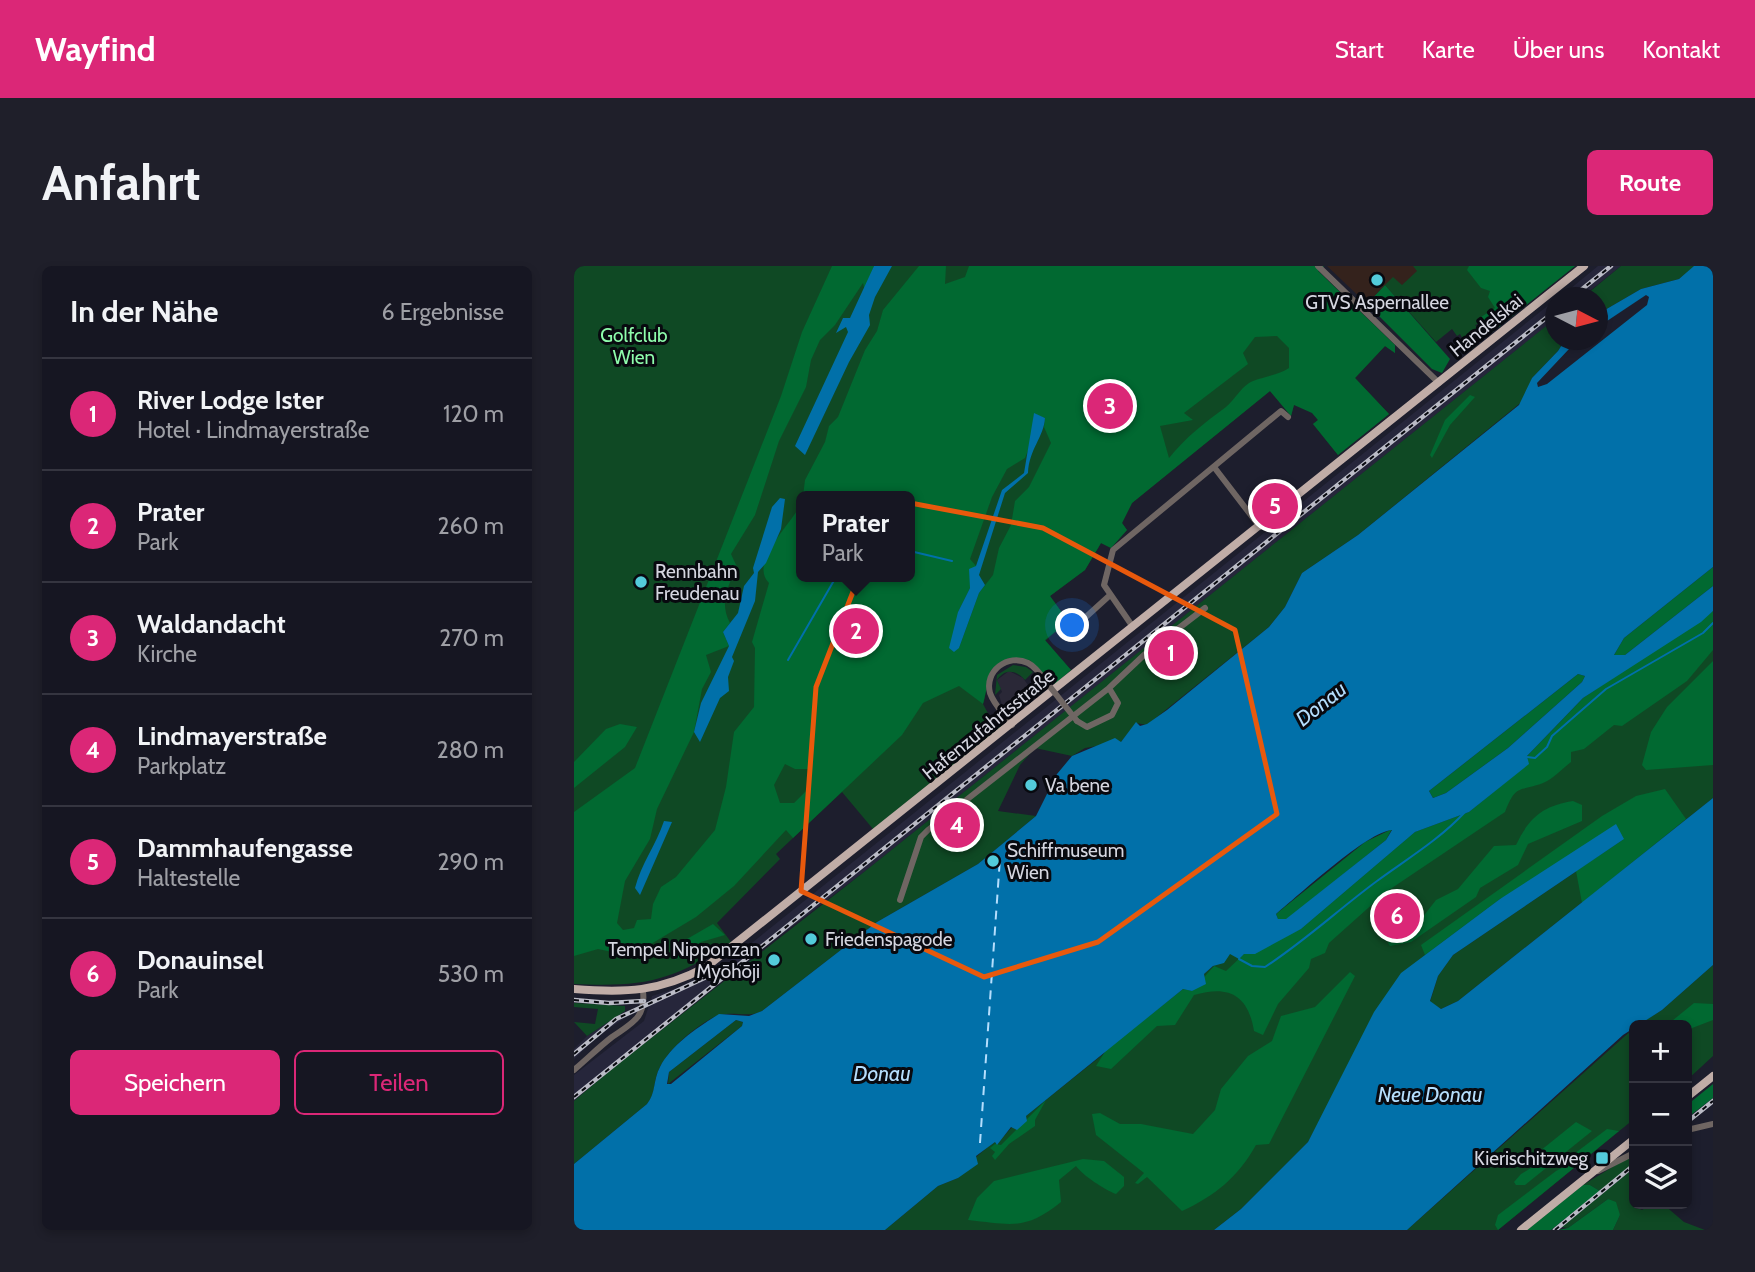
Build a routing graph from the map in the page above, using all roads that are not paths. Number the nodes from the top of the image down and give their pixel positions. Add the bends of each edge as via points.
1 (1318, 266) edge
2 (1584, 266) edge
3 (1439, 383) junction
4 (1288, 417) dead end
5 (1214, 467) junction
6 (1260, 527) junction
7 (1110, 596) junction
8 (1205, 608) dead end
9 (1076, 626) dead end
10 (1133, 627) junction
11 (1109, 688) junction
12 (1012, 725) junction
13 (900, 900) dead end
14 (574, 989) edge
15 (643, 991) junction
16 (574, 1070) edge
17 (1713, 1076) edge
18 (1692, 1093) edge
19 (1713, 1124) edge
20 (1692, 1129) edge
21 (1629, 1143) edge
22 (1629, 1155) edge
23 (1593, 1173) junction
24 (1521, 1230) edge

1 - 3 street
2 - 3 main road, Handelskai
3 - 6 main road, Hafenzufahrtsstraße
4 - 5 street via 1282,411
5 - 6 street
5 - 7 street via 1112,550 1104,585
6 - 10 main road, Hafenzufahrtsstraße
7 - 9 street
7 - 10 street
8 - 11 street
10 - 12 main road, Hafenzufahrtsstraße
11 - 12 street, bridge via 1118,703 1112,715 1087,727 1027,663 1013,660 998,667 990,681 991,696
11 - 13 street via 920,837
12 - 15 main road, Hafenzufahrtsstraße via 706,967
14 - 15 main road, Hafenzufahrtsstraße
15 - 16 street via 643,1010 634,1024
17 - 18 main road
19 - 20 street
21 - 23 main road
22 - 23 street
23 - 24 main road

